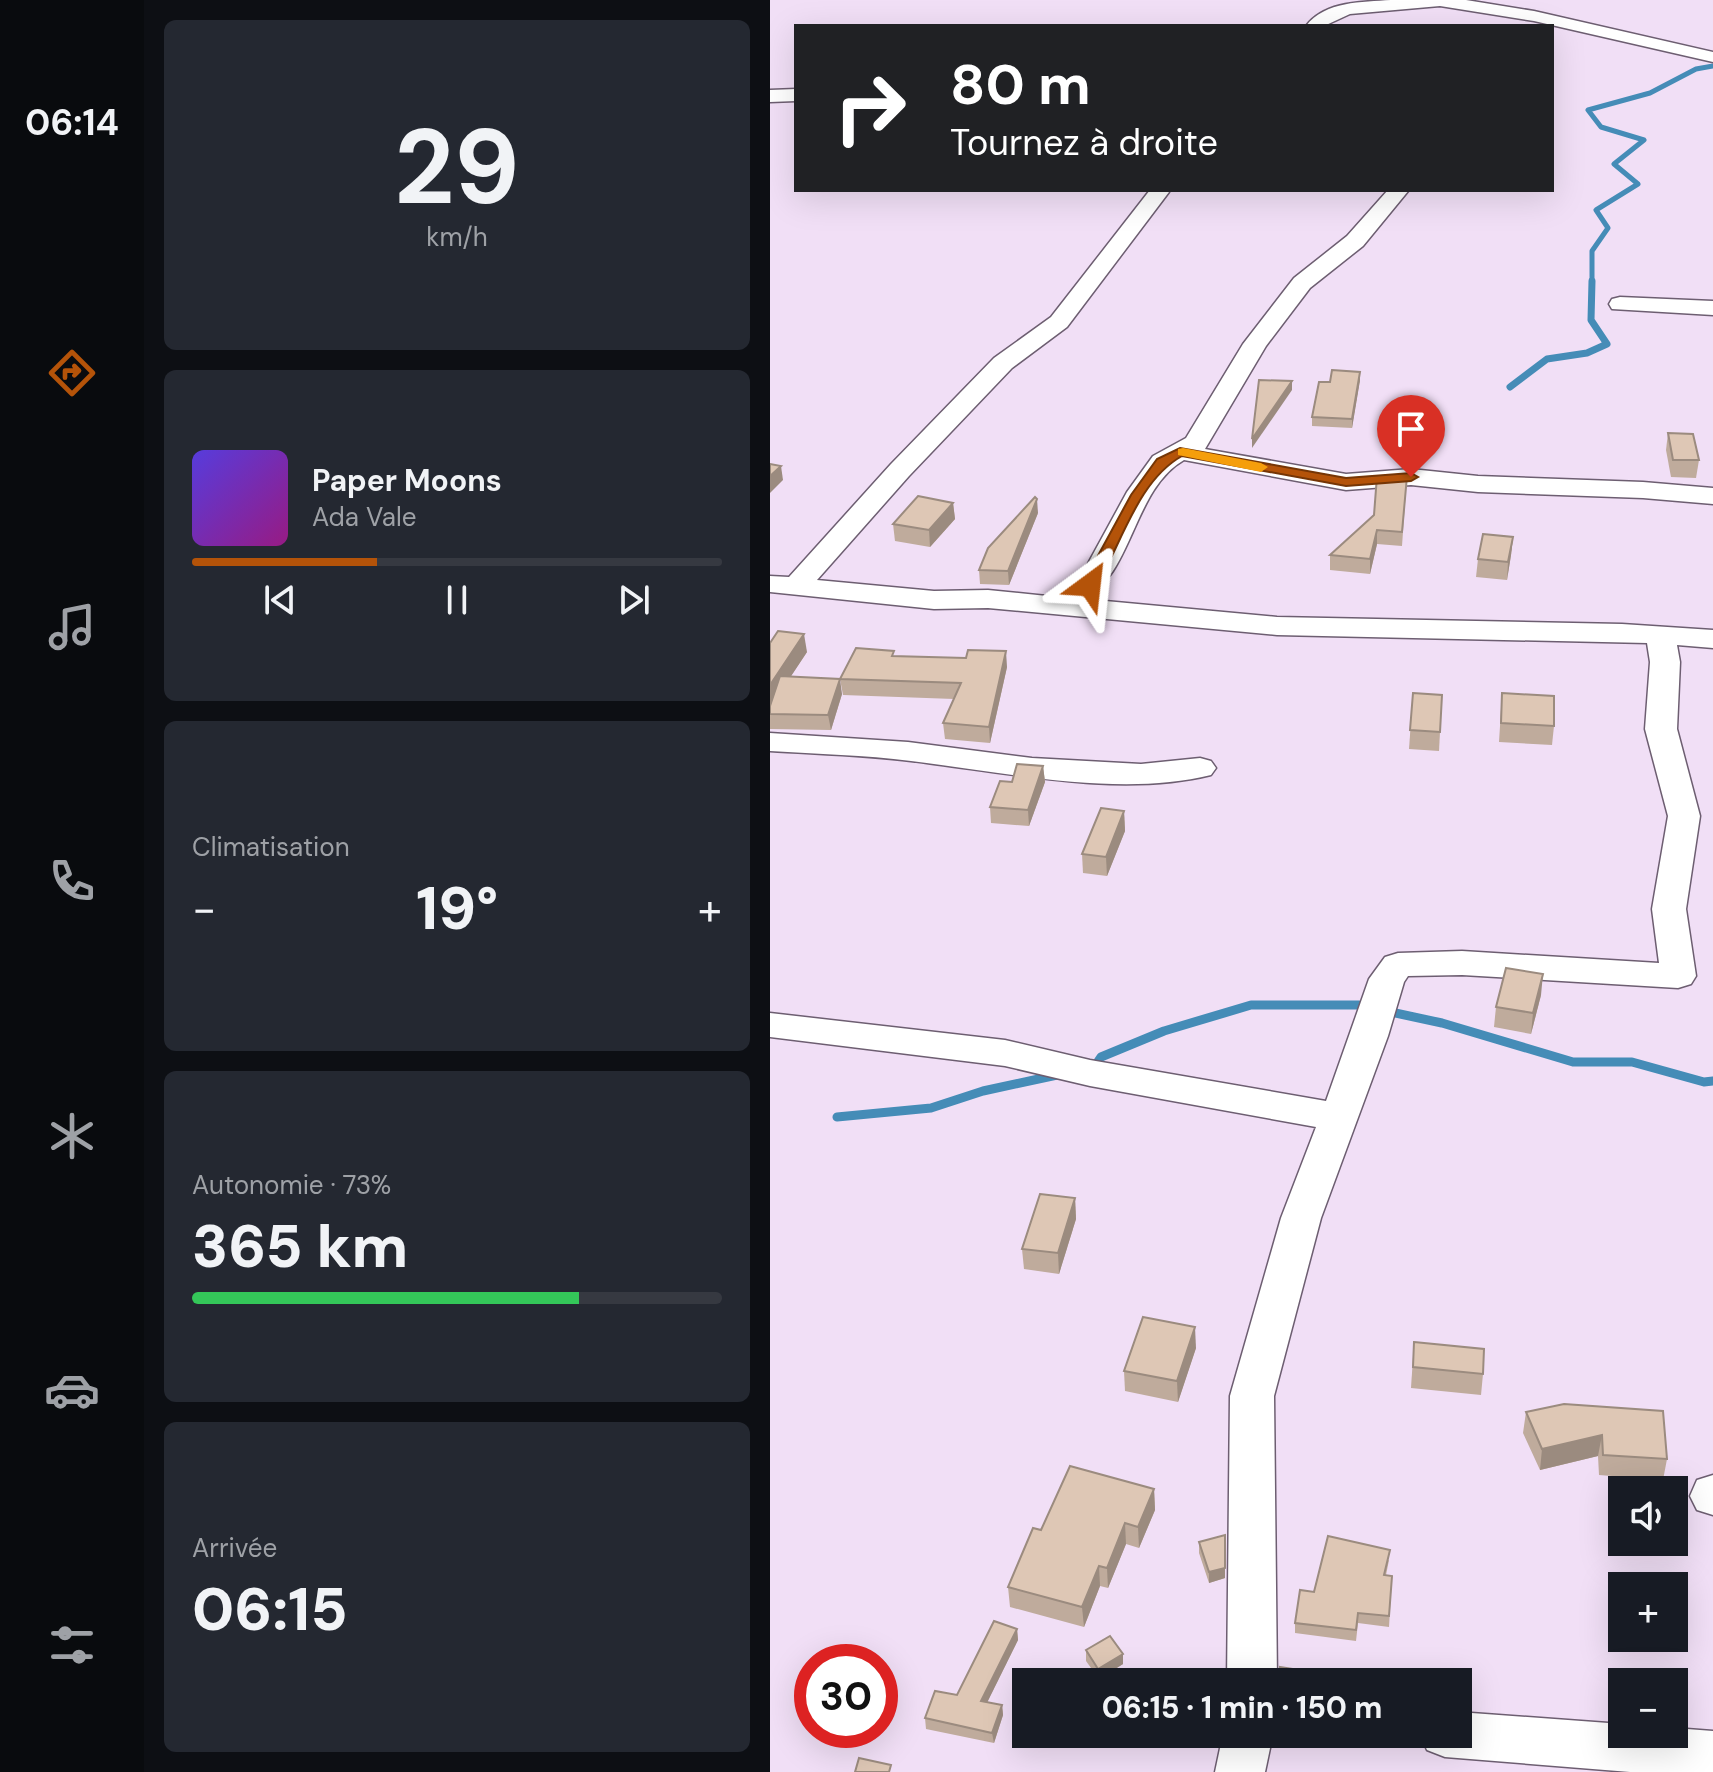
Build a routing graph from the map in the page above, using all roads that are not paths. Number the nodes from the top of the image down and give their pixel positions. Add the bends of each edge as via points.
1 (1436, 1) edge
2 (1496, 18) edge
3 (1317, 24) edge
4 (1536, 24) edge
5 (1554, 27) edge
6 (1713, 57) edge
7 (794, 95) edge
8 (770, 96) edge
9 (1159, 192) edge
10 (1397, 192) edge
11 (1620, 304) dead end
12 (1713, 308) edge
13 (1180, 452) junction
14 (1713, 496) edge
15 (784, 584) edge
16 (1050, 606) junction
17 (1660, 636) junction
18 (1713, 639) edge
19 (770, 742) edge
20 (1200, 768) dead end
21 (770, 1025) edge
22 (1339, 1117) junction
23 (1252, 1668) edge
24 (1472, 1736) edge
25 (1245, 1748) edge
26 (1713, 1755) edge
27 (1240, 1772) edge

1 - 2 street
1 - 3 street via 1347,9
2 - 4 street
5 - 6 street via 1651,41
7 - 8 street
9 - 15 street via 1059,322 1003,363
10 - 13 street via 1355,241 1302,283 1255,344 1196,443
11 - 12 street
13 - 14 street via 1346,482 1411,477
13 - 16 street via 1162,462 1136,498 1090,585
15 - 16 street
16 - 17 street via 1277,626
17 - 18 street
17 - 22 street via 1665,662 1661,729 1684,816 1669,909 1678,976 1462,963 1398,965 1387,979
19 - 20 street via 908,751 1032,768 1141,774
21 - 22 street via 1005,1053
22 - 23 street via 1301,1218 1252,1396
24 - 26 street
25 - 27 street

